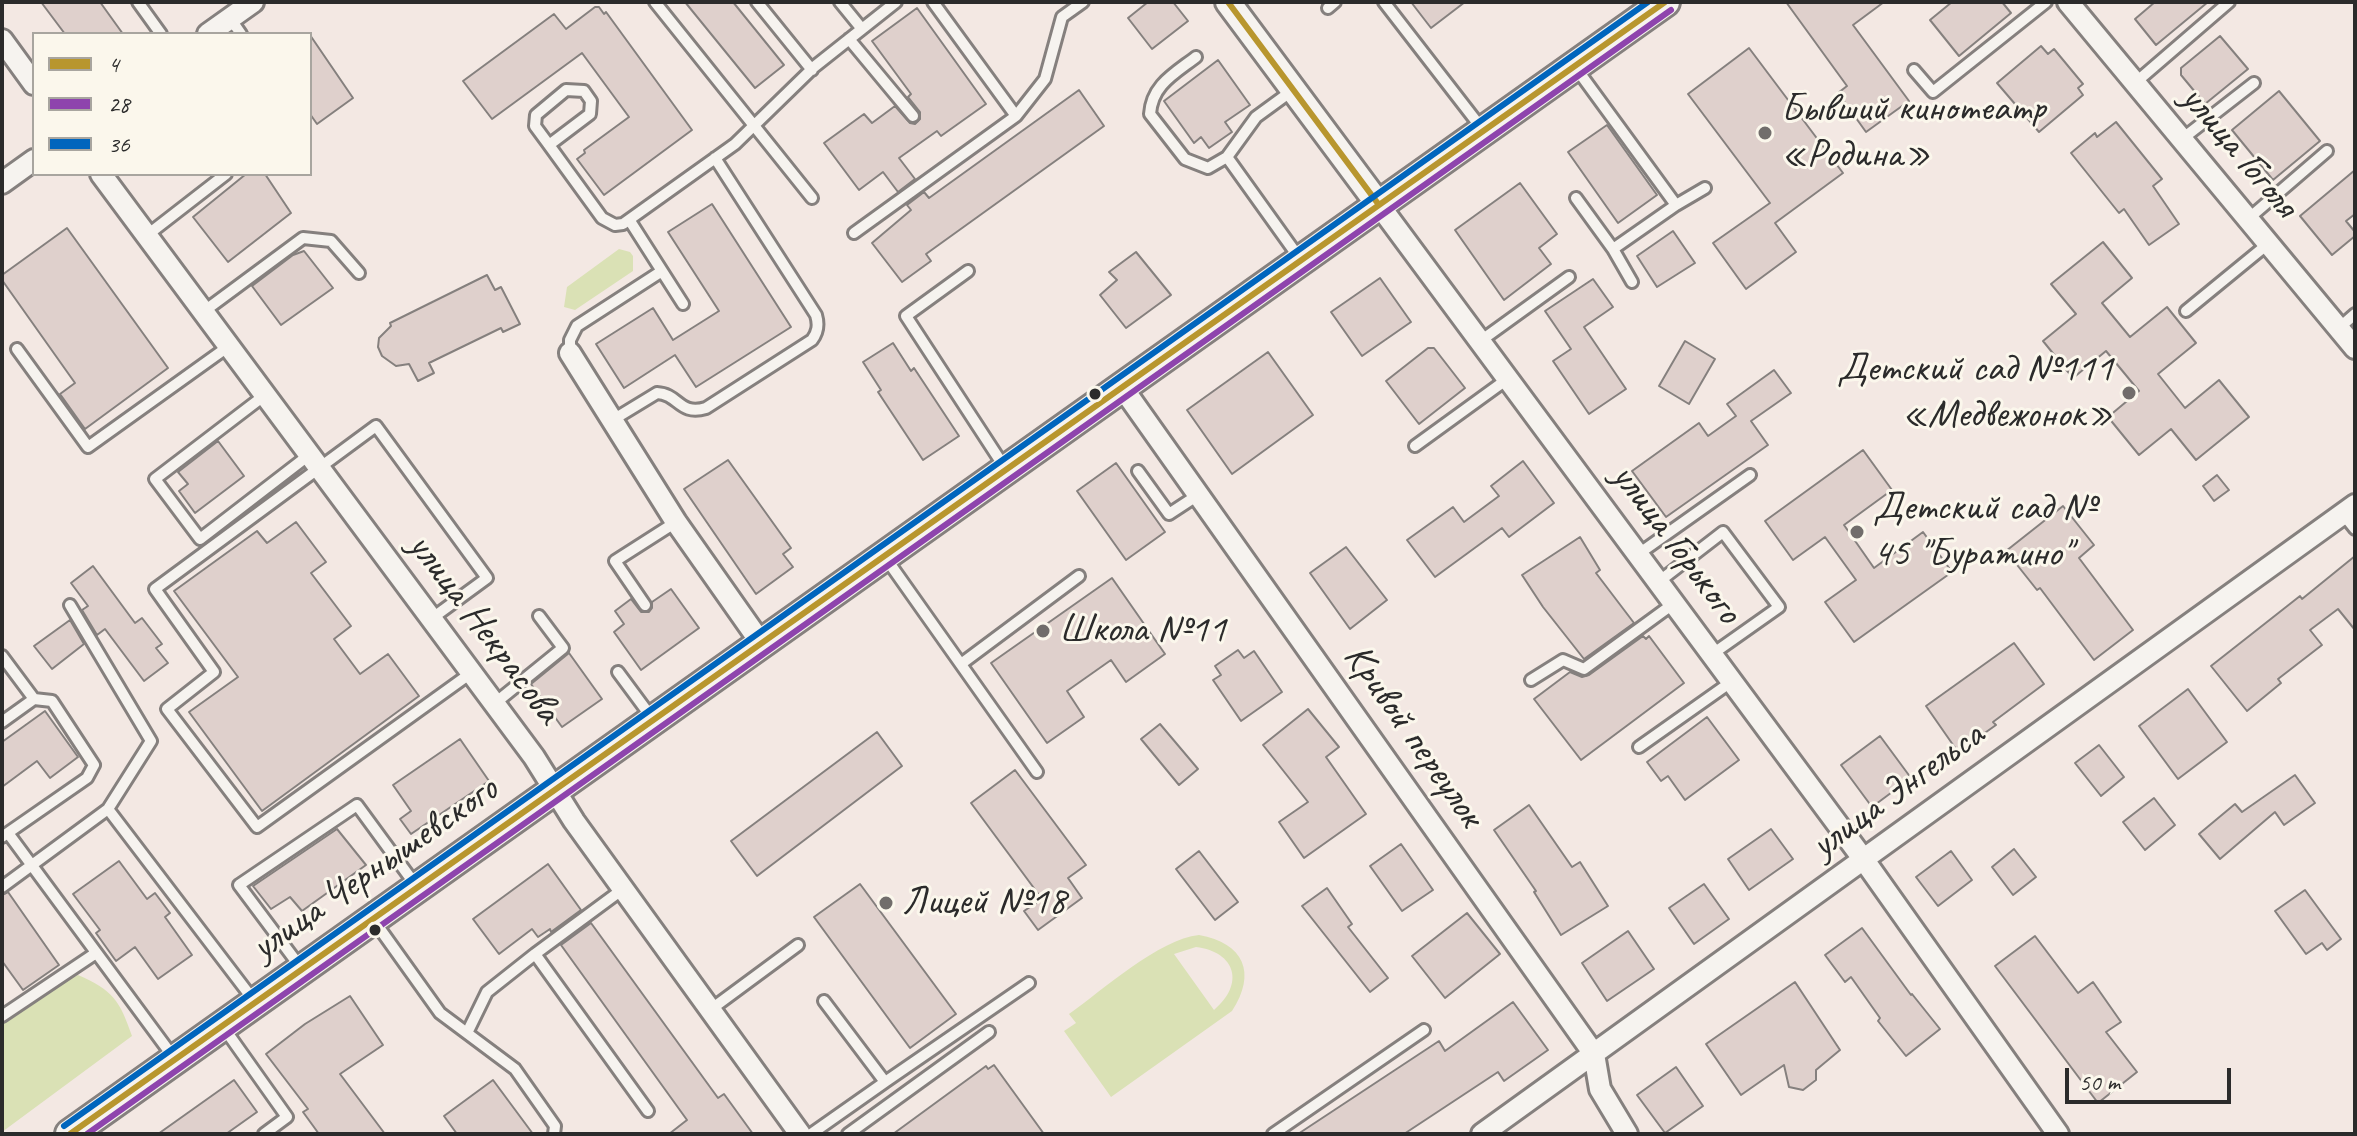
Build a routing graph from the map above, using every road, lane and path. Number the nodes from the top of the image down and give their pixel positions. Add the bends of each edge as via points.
1 (138, 2) edge
2 (253, 2) edge
3 (655, 2) edge
4 (757, 2) edge
5 (840, 2) edge
6 (896, 2) edge
7 (933, 2) edge
8 (1083, 2) edge
9 (1228, 2) edge
10 (1384, 2) edge
11 (1665, 2) edge
12 (2046, 2) edge
13 (2068, 2) edge
14 (2229, 2) edge
15 (235, 26) edge
16 (862, 29) junction
17 (160, 32) edge
18 (215, 32) edge
19 (849, 39) junction
20 (2, 40) edge
21 (1196, 57) dead end
22 (1575, 66) junction
23 (812, 70) junction
24 (1914, 70) dead end
25 (32, 81) edge
26 (2135, 83) junction
27 (2254, 83) dead end
28 (1293, 90) junction
29 (913, 116) dead end
30 (1016, 116) junction
31 (756, 126) junction
32 (1484, 131) junction
33 (2182, 139) junction
34 (549, 145) junction
35 (2327, 151) dead end
36 (1227, 157) junction
37 (715, 158) junction
38 (32, 161) edge
39 (102, 176) edge
40 (223, 176) edge
41 (2, 183) edge
42 (1705, 188) dead end
43 (812, 198) dead end
44 (1576, 198) dead end
45 (1379, 205) junction
46 (1676, 205) junction
47 (2248, 219) junction
48 (630, 221) junction
49 (854, 233) dead end
50 (146, 236) junction
51 (2269, 243) junction
52 (1613, 249) junction
53 (1301, 261) junction
54 (662, 271) junction
55 (968, 271) dead end
56 (359, 273) dead end
57 (1569, 277) dead end
58 (1632, 282) dead end
59 (683, 304) dead end
60 (2186, 311) dead end
61 (203, 312) junction
62 (2355, 314) edge
63 (2339, 328) junction
64 (1479, 342) junction
65 (229, 346) junction
66 (2355, 348) edge
67 (17, 349) dead end
68 (570, 353) joint
69 (1506, 380) junction
70 (1122, 387) junction
71 (265, 395) junction
72 (611, 421) junction
73 (1415, 446) dead end
74 (314, 462) junction
75 (1006, 469) junction
76 (1138, 471) dead end
77 (1750, 475) dead end
78 (1198, 495) junction
79 (2351, 516) edge
80 (676, 522) junction
81 (1637, 555) junction
82 (884, 556) junction
83 (1079, 576) dead end
84 (1657, 583) junction
85 (1673, 604) junction
86 (70, 605) dead end
87 (645, 605) dead end
88 (539, 616) dead end
89 (431, 619) junction
90 (761, 643) junction
91 (1711, 655) junction
92 (2, 656) edge
93 (961, 664) junction
94 (618, 672) dead end
95 (471, 673) junction
96 (1531, 680) dead end
97 (1731, 682) junction
98 (34, 699) junction
99 (494, 704) junction
100 (653, 720) junction
101 (2, 722) edge
102 (1639, 747) dead end
103 (1037, 772) dead end
104 (555, 790) junction
105 (108, 809) junction
106 (5, 835) edge
107 (1864, 860) junction
108 (32, 866) junction
109 (2, 887) edge
110 (418, 889) junction
111 (623, 889) junction
112 (374, 921) junction
113 (798, 945) dead end
114 (96, 953) junction
115 (535, 954) junction
116 (303, 971) junction
117 (1029, 983) dead end
118 (824, 1001) dead end
119 (256, 1003) junction
120 (710, 1010) junction
121 (2, 1016) edge
122 (223, 1027) junction
123 (1424, 1030) dead end
124 (989, 1032) dead end
125 (467, 1033) junction
126 (1594, 1054) junction
127 (175, 1060) junction
128 (885, 1082) junction
129 (648, 1111) dead end
130 (70, 1134) edge
131 (264, 1134) edge
132 (554, 1134) edge
133 (800, 1134) edge
134 (811, 1134) edge
135 (848, 1134) edge
136 (1273, 1134) edge
137 (1482, 1134) edge
138 (1627, 1134) edge
139 (2058, 1134) edge

1 - 17 lane
2 - 15 street
3 - 31 lane
4 - 23 lane
5 - 16 lane
6 - 16 lane
7 - 30 lane
8 - 30 lane via 1062,17 1045,79
9 - 28 street, улица Горького
10 - 32 lane
11 - 22 main road, улица Чернышевского
12 - 24 lane via 1933,92
13 - 26 street, улица Гоголя
14 - 26 lane
15 - 18 street
16 - 19 lane
19 - 23 lane
19 - 29 lane
20 - 25 street
21 - 36 lane via 1158,86 1150,114 1185,159 1208,168
22 - 32 main road, улица Чернышевского
22 - 46 lane
23 - 31 lane
26 - 33 street, улица Гоголя
27 - 33 lane
28 - 36 lane via 1256,117
28 - 45 street, улица Горького
30 - 49 lane
31 - 37 lane
31 - 43 lane
32 - 45 main road, улица Чернышевского
33 - 47 street, улица Гоголя
34 - 34 lane via 590,114 591,101 584,91 566,90 536,115 535,126
34 - 48 lane via 602,218 615,225
35 - 47 lane
36 - 53 lane
37 - 48 lane
37 - 72 lane via 816,315 816,335 706,408 689,410 657,393
38 - 41 street
39 - 50 street, улица Некрасова
40 - 50 lane
42 - 46 lane
44 - 52 lane
45 - 53 main road, улица Чернышевского
45 - 64 street, улица Горького
46 - 52 lane
47 - 51 street, улица Гоголя
48 - 54 lane
50 - 61 street, улица Некрасова
51 - 60 lane
51 - 63 street, улица Гоголя
52 - 58 lane
53 - 70 main road, улица Чернышевского
54 - 59 lane
54 - 68 lane via 577,326
55 - 75 lane via 906,316
56 - 61 lane via 331,241 303,238
57 - 64 lane
61 - 65 street, улица Некрасова
62 - 63 lane
63 - 66 street, улица Гоголя
64 - 69 street, улица Горького
65 - 67 lane via 88,447
65 - 71 street, улица Некрасова
68 - 72 street
69 - 73 lane
69 - 81 street, улица Горького
70 - 75 main road, улица Чернышевского
70 - 78 street, Кривой переулок
71 - 74 street, улица Некрасова
71 - 74 lane via 155,479 200,539
72 - 80 street
74 - 89 street, улица Некрасова
74 - 89 lane via 376,426 487,578
74 - 95 lane via 155,589 214,672 167,709 257,827
75 - 82 main road, улица Чернышевского
76 - 78 lane via 1169,514
77 - 81 lane
78 - 126 street, Кривой переулок
79 - 107 street, улица Энгельса
80 - 87 lane via 615,561
80 - 90 street
81 - 84 street, улица Горького
82 - 90 main road, улица Чернышевского
82 - 93 lane
83 - 93 lane
84 - 85 street, улица Горького
84 - 91 lane via 1723,532 1779,607
85 - 91 street, улица Горького
85 - 96 lane via 1584,669 1563,660
86 - 105 lane via 151,741
88 - 99 lane via 563,648
89 - 95 street, улица Некрасова
90 - 100 main road, улица Чернышевского
91 - 97 street, улица Горького
92 - 98 lane
93 - 103 lane
94 - 100 lane
95 - 99 street, улица Некрасова
97 - 102 lane
97 - 107 street, улица Горького
98 - 101 lane
98 - 106 lane via 52,701 94,765 87,778
99 - 104 street, улица Некрасова
100 - 104 main road, улица Чернышевского
104 - 110 main road, улица Чернышевского
104 - 111 street, улица Некрасова
105 - 108 lane
105 - 119 lane
106 - 108 lane
107 - 126 street, улица Энгельса
107 - 139 street, улица Горького
108 - 109 lane
108 - 114 lane
110 - 112 main road, улица Чернышевского
110 - 116 lane via 357,805 239,885
111 - 115 lane
111 - 120 street, улица Некрасова
112 - 116 main road, улица Чернышевского
112 - 125 lane via 440,1013
113 - 120 lane
114 - 121 lane
114 - 127 lane
115 - 125 lane via 487,992
115 - 129 lane
116 - 119 main road, улица Чернышевского
117 - 128 lane
118 - 128 lane
119 - 122 main road, улица Чернышевского
120 - 133 street, улица Некрасова
122 - 127 main road, улица Чернышевского
122 - 131 lane via 287,1117
123 - 136 lane
124 - 135 lane
125 - 132 lane via 515,1069 555,1126
126 - 137 street, улица Энгельса
126 - 138 street, Кривой переулок via 1600,1089
127 - 130 main road, улица Чернышевского
128 - 134 lane

